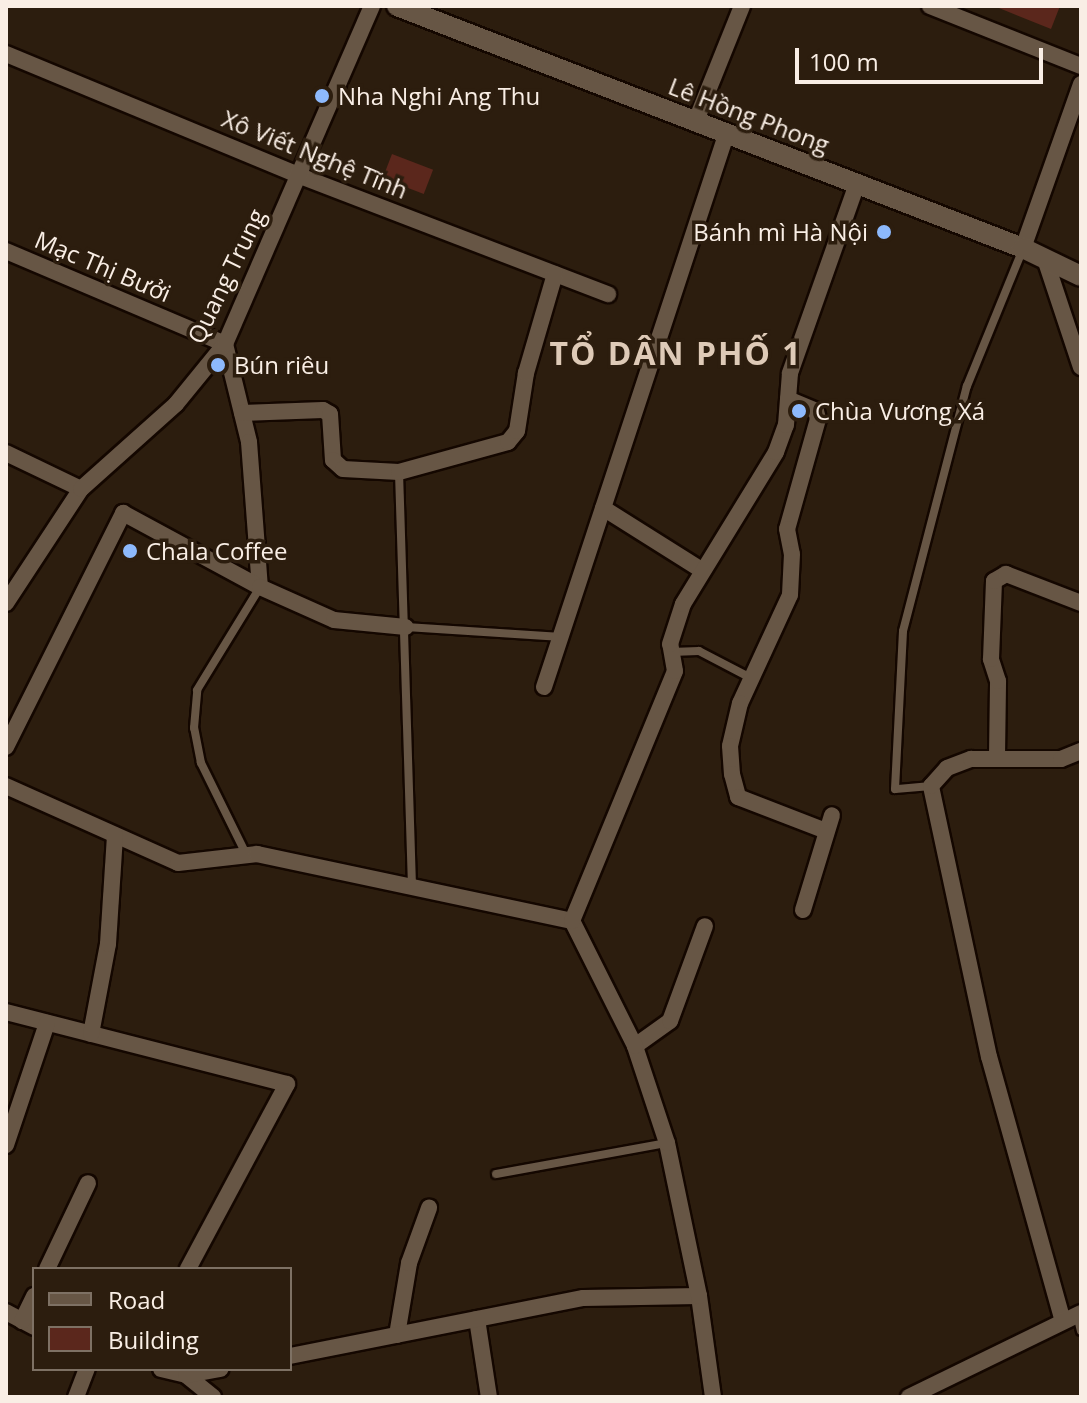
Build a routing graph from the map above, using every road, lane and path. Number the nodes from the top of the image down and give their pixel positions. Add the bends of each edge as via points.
1 (372, 6) edge
2 (397, 6) edge
3 (742, 6) edge
4 (930, 6) edge
5 (6, 54) edge
6 (1081, 66) edge
7 (1081, 84) edge
8 (695, 123) junction
9 (726, 135) junction
10 (300, 176) junction
11 (857, 184) junction
12 (1023, 248) junction
13 (6, 251) edge
14 (1045, 259) junction
15 (555, 274) junction
16 (1081, 276) edge
17 (608, 294) dead end
18 (225, 344) junction
19 (1081, 367) edge
20 (788, 399) junction
21 (242, 413) junction
22 (6, 453) edge
23 (399, 472) junction
24 (81, 489) junction
25 (603, 508) junction
26 (700, 569) junction
27 (260, 587) junction
28 (6, 603) edge
29 (1081, 603) edge
30 (406, 627) junction
31 (562, 637) junction
32 (670, 652) junction
33 (749, 677) junction
34 (544, 687) dead end
35 (6, 747) edge
36 (1081, 751) edge
37 (997, 756) junction
38 (6, 786) edge
39 (931, 786) junction
40 (115, 835) junction
41 (246, 855) junction
42 (412, 887) junction
43 (803, 910) dead end
44 (572, 921) junction
45 (705, 926) dead end
46 (6, 1012) edge
47 (47, 1023) junction
48 (91, 1034) junction
49 (635, 1046) junction
50 (667, 1143) junction
51 (6, 1145) edge
52 (496, 1174) dead end
53 (88, 1183) dead end
54 (429, 1208) dead end
55 (48, 1267) edge
56 (189, 1267) edge
57 (699, 1296) junction
58 (6, 1312) edge
59 (1074, 1315) edge
60 (477, 1319) junction
61 (28, 1324) edge
62 (1081, 1331) edge
63 (397, 1335) junction
64 (292, 1356) edge
65 (86, 1371) edge
66 (169, 1371) edge
67 (209, 1371) edge
68 (186, 1375) junction
69 (76, 1397) edge
70 (213, 1397) edge
71 (489, 1397) edge
72 (713, 1397) edge
73 (909, 1397) edge

1 - 10 street, Quang Trung
2 - 8 street, Lê Hồng Phong
3 - 8 street
4 - 6 street
5 - 10 street, Xô Viết Nghệ Tĩnh
7 - 12 street
8 - 9 street, Lê Hồng Phong
9 - 11 street, Lê Hồng Phong
9 - 25 street
10 - 15 street, Xô Viết Nghệ Tĩnh
10 - 18 street, Quang Trung
11 - 12 street, Lê Hồng Phong
11 - 20 street via 790,373
12 - 14 street, Lê Hồng Phong
12 - 39 lane via 967,386 903,631 895,789
13 - 18 street, Mạc Thị Bưởi
14 - 16 street, Lê Hồng Phong
14 - 19 street
15 - 17 street, Xô Viết Nghệ Tĩnh
15 - 23 street via 513,438
18 - 21 street
18 - 24 street, Quang Trung via 176,404
20 - 26 street via 776,452
20 - 33 street via 816,411 818,419 787,529 790,595
21 - 23 street via 323,410 330,414 335,465
21 - 27 street
22 - 24 street
23 - 30 lane
24 - 28 street, Quang Trung
25 - 26 street
25 - 31 street
26 - 32 street via 683,604
27 - 30 street via 334,620
27 - 35 street via 123,513
27 - 41 lane via 197,690 194,728 201,763
29 - 37 street via 1006,574 994,581 991,659 998,681
30 - 31 lane
30 - 42 lane
31 - 34 street
32 - 33 lane via 699,651
32 - 44 street via 675,671
33 - 43 street via 730,746 738,797 829,823
36 - 37 street via 1061,759
37 - 39 street via 947,768
38 - 40 street
39 - 59 street via 989,1057
40 - 41 street via 178,863
40 - 48 street via 108,944
41 - 42 street
42 - 44 street
44 - 49 street
45 - 49 street via 670,1021
46 - 47 street
47 - 48 street
47 - 51 street
48 - 56 street via 287,1084
49 - 50 street
50 - 52 lane
50 - 57 street
53 - 55 street
54 - 63 street via 409,1263
57 - 60 street via 583,1298
57 - 72 street
58 - 61 street
59 - 62 lane
59 - 73 street
60 - 63 street
60 - 71 street
63 - 64 street
65 - 69 street
66 - 68 street
67 - 68 street
68 - 70 street

